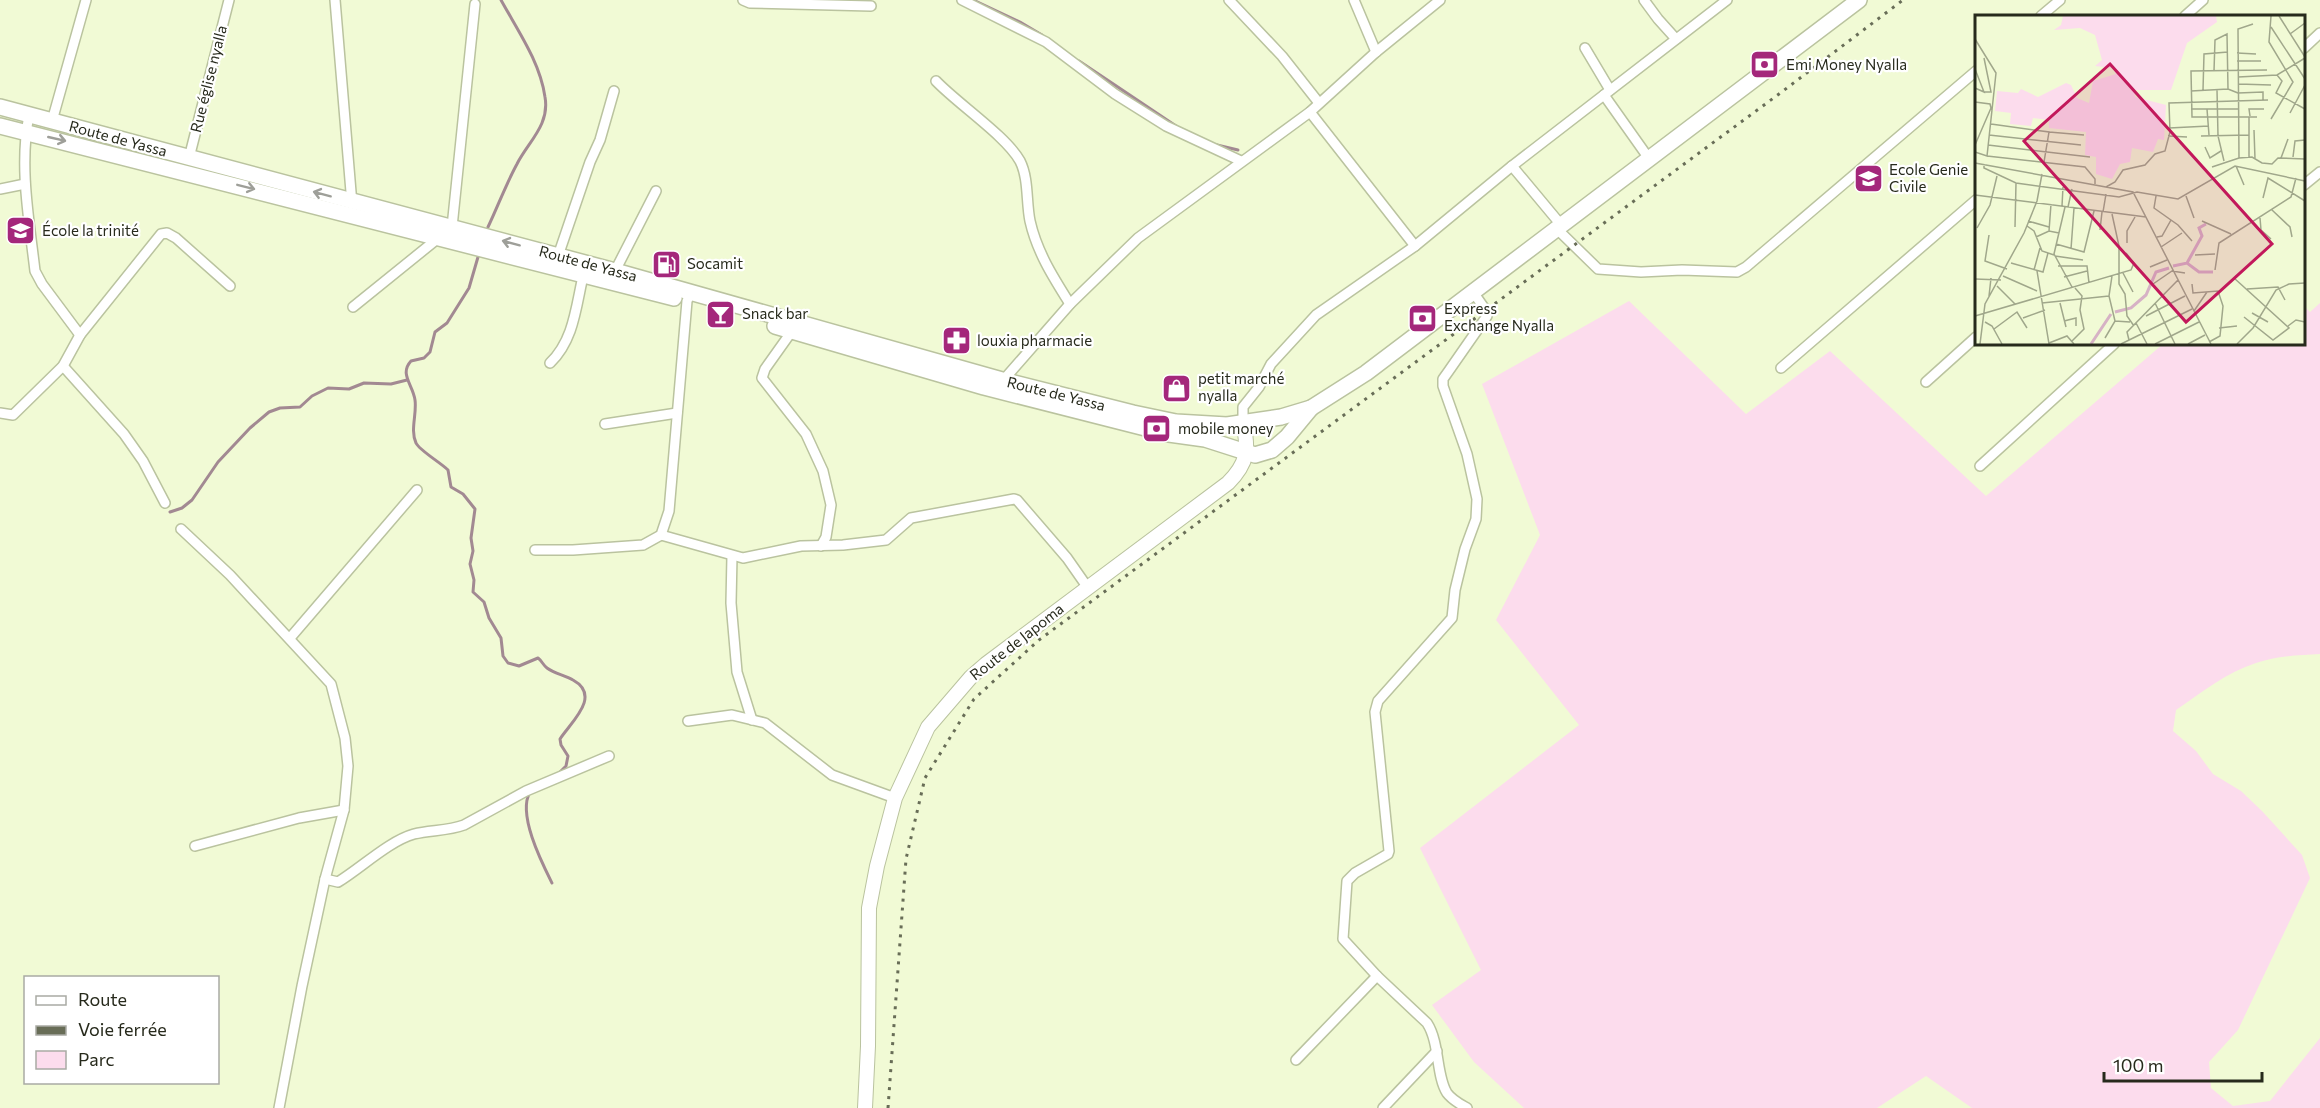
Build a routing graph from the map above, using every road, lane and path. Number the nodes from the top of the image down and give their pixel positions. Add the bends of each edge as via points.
1 (86, 0) edge
2 (229, 0) edge
3 (335, 0) edge
4 (743, 0) edge
5 (962, 0) edge
6 (1229, 0) edge
7 (1354, 0) edge
8 (1440, 0) edge
9 (1644, 0) edge
10 (1727, 0) edge
11 (1859, 0) edge
12 (2060, 0) edge
13 (2203, 0) edge
14 (475, 4) dead end
15 (871, 6) dead end
16 (2045, 15) edge
17 (2186, 15) edge
18 (2320, 33) edge
19 (1676, 39) junction
20 (2305, 47) edge
21 (1585, 48) dead end
22 (1376, 52) junction
23 (1975, 73) edge
24 (936, 81) dead end
25 (614, 91) dead end
26 (1607, 92) junction
27 (1319, 103) junction
28 (0, 107) edge
29 (1310, 112) junction
30 (29, 115) junction
31 (52, 121) junction
32 (0, 126) edge
33 (25, 134) junction
34 (189, 158) junction
35 (1650, 160) junction
36 (1241, 161) junction
37 (1512, 166) junction
38 (2320, 172) edge
39 (25, 184) junction
40 (2305, 184) edge
41 (0, 189) edge
42 (656, 191) dead end
43 (1975, 202) edge
44 (352, 208) junction
45 (452, 227) junction
46 (1560, 227) junction
47 (438, 238) junction
48 (1415, 246) junction
49 (558, 256) junction
50 (585, 269) junction
51 (615, 271) junction
52 (230, 286) dead end
53 (1473, 292) junction
54 (689, 296) junction
55 (1070, 304) junction
56 (352, 307) dead end
57 (792, 331) junction
58 (80, 335) junction
59 (1975, 339) edge
60 (2113, 345) edge
61 (550, 363) dead end
62 (63, 366) junction
63 (1780, 368) dead end
64 (1926, 382) dead end
65 (1000, 385) junction
66 (1311, 408) junction
67 (0, 413) edge
68 (677, 413) junction
69 (1243, 423) junction
70 (605, 424) dead end
71 (1172, 428) junction
72 (1246, 454) junction
73 (1980, 466) dead end
74 (417, 490) dead end
75 (165, 503) dead end
76 (181, 529) dead end
77 (661, 535) junction
78 (821, 546) junction
79 (535, 550) dead end
80 (732, 556) junction
81 (1088, 588) junction
82 (290, 638) junction
83 (752, 720) junction
84 (687, 721) dead end
85 (609, 756) dead end
86 (895, 798) junction
87 (344, 810) junction
88 (195, 846) dead end
89 (325, 879) junction
90 (1377, 976) junction
91 (1437, 1051) junction
92 (1296, 1060) dead end
93 (279, 1108) edge
94 (864, 1108) edge
95 (1383, 1108) edge
96 (1467, 1108) edge

1 - 31 street
2 - 34 street, Rue église nyalla
3 - 44 street
4 - 15 street
5 - 36 street via 1046,42 1115,94 1166,126
6 - 27 street via 1282,56
7 - 22 street
8 - 22 street
9 - 19 street
10 - 19 street
11 - 35 main road
12 - 16 street
13 - 17 street
14 - 45 street
18 - 20 street
19 - 26 street
21 - 26 street
22 - 27 street
23 - 46 street via 1737,272 1598,269
24 - 55 street via 1012,150 1020,162 1036,243
25 - 49 street
26 - 35 street
26 - 37 street
27 - 29 street
28 - 30 main road, Route de Yassa
29 - 36 street
29 - 48 street
30 - 31 main road, Route de Yassa
30 - 33 street
31 - 34 main road, Route de Yassa
32 - 33 main road, Route de Yassa
33 - 39 street
33 -> 44 main road, Route de Yassa
44 -> 34 main road, Route de Yassa
35 - 46 main road
36 - 55 street via 1138,238
37 - 46 street
37 - 48 street
38 - 40 street
39 - 41 street
39 - 58 street via 35,271
42 - 51 street
43 - 63 street
44 - 45 main road, Route de Yassa
44 - 47 main road, Route de Yassa
45 - 47 street
49 -> 45 main road, Route de Yassa
46 - 53 main road
47 - 50 main road, Route de Yassa
47 - 56 street
48 - 69 street via 1316,315 1285,346 1243,407
49 - 50 main road, Route de Yassa
50 - 51 main road, Route de Yassa
50 - 54 main road, Route de Yassa
50 - 61 street via 569,335 560,354
51 - 54 main road, Route de Yassa
52 - 58 street via 176,238 161,234
53 - 66 main road via 1366,373
53 - 90 street via 1487,316 1443,379 1443,386 1467,454 1477,499 1476,519 1455,590 1452,618 1378,701 1375,720 1389,850 1347,881 1343,939
54 - 57 main road, Route de Yassa
54 - 65 main road, Route de Yassa
54 - 68 street
55 - 65 street
57 - 65 main road, Route de Yassa
57 - 78 street via 762,378 806,434 823,471 831,506
58 - 62 street
59 - 64 street
60 - 73 street
62 - 67 street via 13,416
62 - 75 street via 124,434
65 - 71 main road, Route de Yassa
66 - 69 main road
66 - 72 main road via 1272,450
68 - 70 street
68 - 77 street via 669,511
69 - 71 main road
69 - 72 street
71 - 72 main road
72 - 81 street, Route de Japoma via 1228,483
74 - 82 street
76 - 82 street
77 - 79 street via 643,545
77 - 80 street
78 - 80 street via 780,549 743,558
78 - 81 street via 886,540 911,518 1014,499 1067,558
80 - 83 street via 731,603 737,672
81 - 86 street, Route de Japoma via 964,685 928,727
82 - 87 street via 331,684 348,766
83 - 84 street via 732,715
83 - 86 street via 774,728 832,776
85 - 89 street via 526,791 453,829 412,835 338,882
86 - 94 street, Route de Japoma via 869,908
87 - 88 street
87 - 89 street
89 - 93 street
90 - 91 street via 1424,1019
90 - 92 street
91 - 95 street
91 - 96 street via 1446,1091

